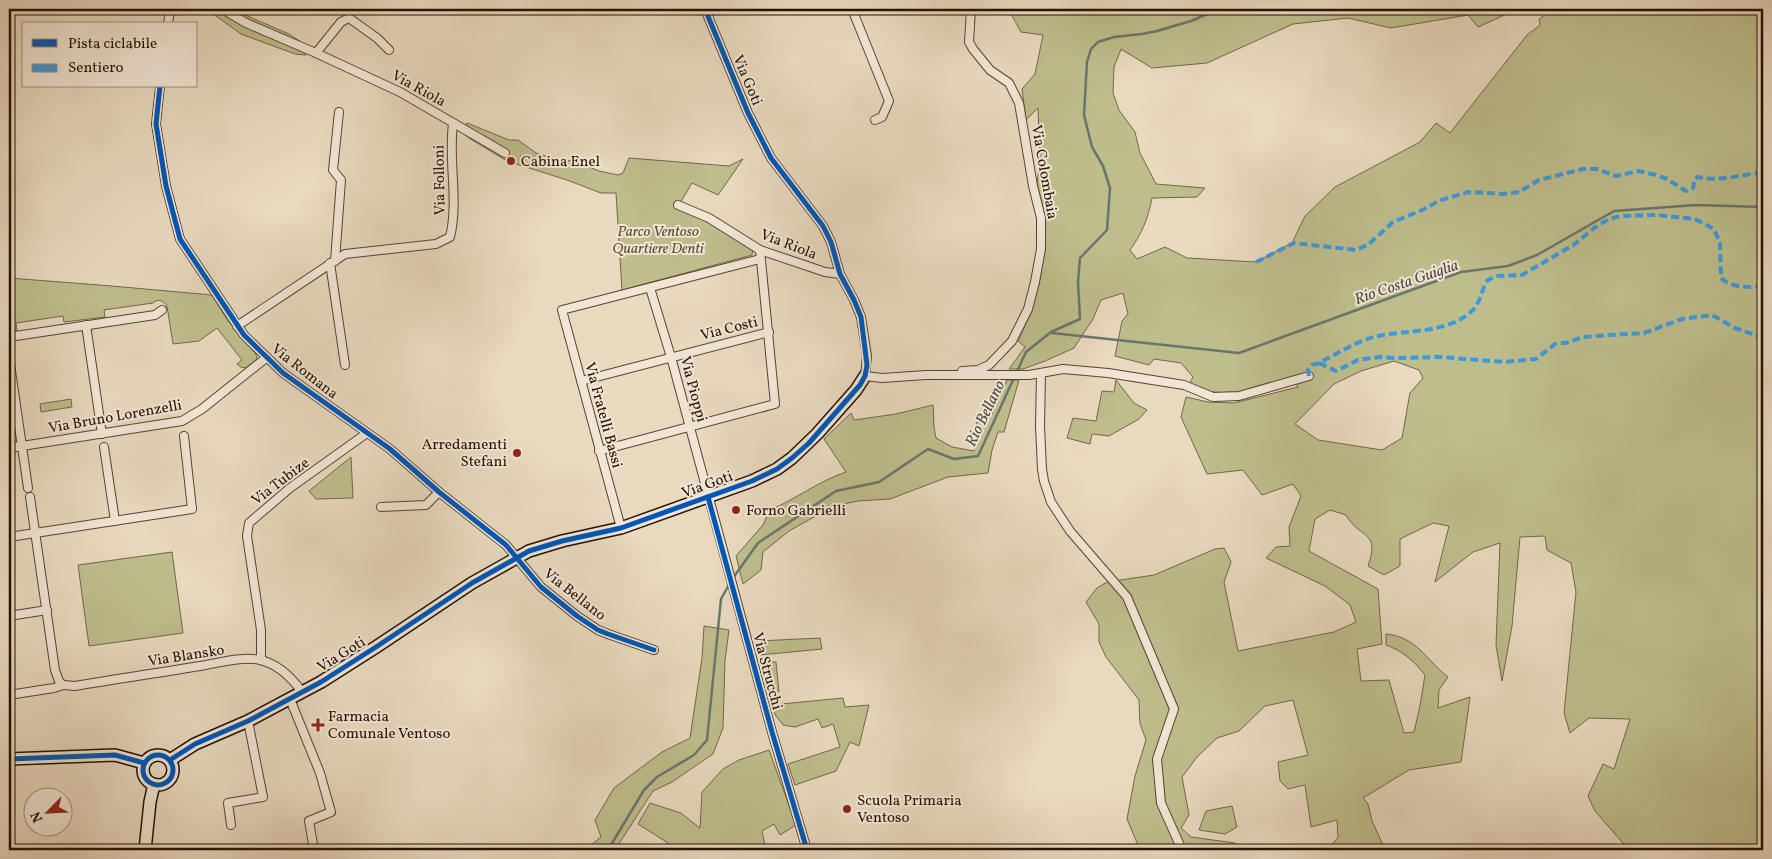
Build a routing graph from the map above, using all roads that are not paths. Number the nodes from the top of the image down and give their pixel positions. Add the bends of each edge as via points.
1 (170, 9) edge
2 (222, 9) edge
3 (705, 9) edge
4 (852, 9) edge
5 (971, 9) edge
6 (168, 22) edge
7 (389, 50) dead end
8 (316, 52) junction
9 (160, 88) edge
10 (339, 112) dead end
11 (875, 120) dead end
12 (453, 124) junction
13 (506, 153) dead end
14 (678, 205) dead end
15 (760, 250) junction
16 (760, 259) junction
17 (332, 262) junction
18 (840, 274) junction
19 (650, 288) junction
20 (162, 310) dead end
21 (86, 325) junction
22 (237, 326) junction
23 (769, 332) junction
24 (9, 337) edge
25 (9, 357) edge
26 (266, 358) junction
27 (671, 358) junction
28 (345, 366) dead end
29 (1041, 374) junction
30 (865, 376) junction
31 (951, 376) junction
32 (1309, 376) dead end
33 (581, 381) junction
34 (690, 427) junction
35 (367, 433) junction
36 (102, 434) junction
37 (184, 436) dead end
38 (22, 446) junction
39 (104, 447) dead end
40 (9, 448) edge
41 (599, 452) junction
42 (439, 492) junction
43 (708, 497) junction
44 (381, 507) dead end
45 (116, 521) junction
46 (621, 528) junction
47 (35, 533) junction
48 (9, 537) edge
49 (516, 557) junction
50 (47, 610) junction
51 (9, 616) edge
52 (654, 650) dead end
53 (261, 660) junction
54 (62, 685) junction
55 (302, 692) junction
56 (9, 695) edge
57 (290, 699) junction
58 (248, 721) junction
59 (9, 759) edge
60 (170, 760) junction
61 (144, 763) junction
62 (154, 784) junction
63 (232, 825) dead end
64 (313, 844) dead end
65 (145, 850) edge
66 (807, 850) edge
67 (1182, 850) edge

1 - 6 street
2 - 8 street, Via Riola via 246,23
3 - 18 street, Via Goti via 770,158 823,226
4 - 11 street via 889,101 882,117
5 - 31 street, Via Colombaia via 969,42 973,50 990,70 1009,83 1019,103 1041,218 1041,249 1028,309 1012,341 989,365
7 - 8 street, Via Riola via 349,18 341,22
8 - 12 street, Via Riola via 400,92
9 - 22 street, Via Romana via 156,124 166,186 180,239
10 - 17 street via 333,170 341,180
12 - 13 street, Via Riola
12 - 17 street, Via Folloni via 454,221 450,237 436,244 344,254
14 - 15 street, Via Riola via 709,218
15 - 16 street
15 - 18 street, Via Riola
16 - 19 street
16 - 23 street
17 - 22 street, Via Folloni
17 - 28 street
18 - 30 street, Via Goti via 861,317 867,356
19 - 27 street, Via Pioppi
19 - 33 street, Via Fratelli Bassi via 562,310
20 - 21 street via 155,315
21 - 24 street
21 - 36 street
22 - 26 street, Via Romana
23 - 27 street, Via Costi
23 - 34 street via 775,404
25 - 38 street
26 - 35 street, Via Romana
26 - 36 street, Via Bruno Lorenzelli via 188,419
27 - 33 street, Via Costi
27 - 34 street, Via Pioppi
29 - 31 street, Via Colombaia
29 - 32 street, Via Colombaia via 1059,369 1108,373 1184,385 1213,397 1239,396
29 - 67 street via 1042,469 1051,502 1070,531 1127,597 1174,709 1157,759 1161,803
30 - 31 street, Via Colombaia
30 - 43 street, Via Goti via 817,434 792,458 752,482
33 - 41 street, Via Fratelli Bassi
34 - 41 street
34 - 43 street, Via Pioppi
35 - 42 street, Via Romana
35 - 53 street, Via Tubize via 290,488 249,523 247,536 261,630
36 - 38 street, Via Bruno Lorenzelli
37 - 45 street via 192,509
38 - 40 street, Via Bruno Lorenzelli
38 - 47 street
39 - 45 street
41 - 46 street, Via Fratelli Bassi
42 - 44 street via 426,505
42 - 49 street, Via Romana via 506,545
43 - 46 street, Via Goti
43 - 66 street, Via Strucchi
45 - 47 street
46 - 49 street, Via Goti via 554,543
47 - 48 street
47 - 50 street
49 - 52 street, Via Bellano via 542,587 588,623 608,634
49 - 55 street, Via Goti
50 - 51 street
50 - 54 street via 55,670
53 - 54 street, Via Blansko via 235,661 75,686
53 - 55 street via 283,672
54 - 56 street, Via Blansko
55 - 57 street, Via Goti
57 - 58 street, Via Goti
57 - 64 street via 320,773 331,812 309,821
58 - 60 street, Via Goti via 195,744
58 - 63 street via 263,797 228,803
59 - 61 street via 115,755
60 - 61 street via 156,754
60 - 62 street via 171,776 166,782
61 - 62 street via 144,776
62 - 65 street

